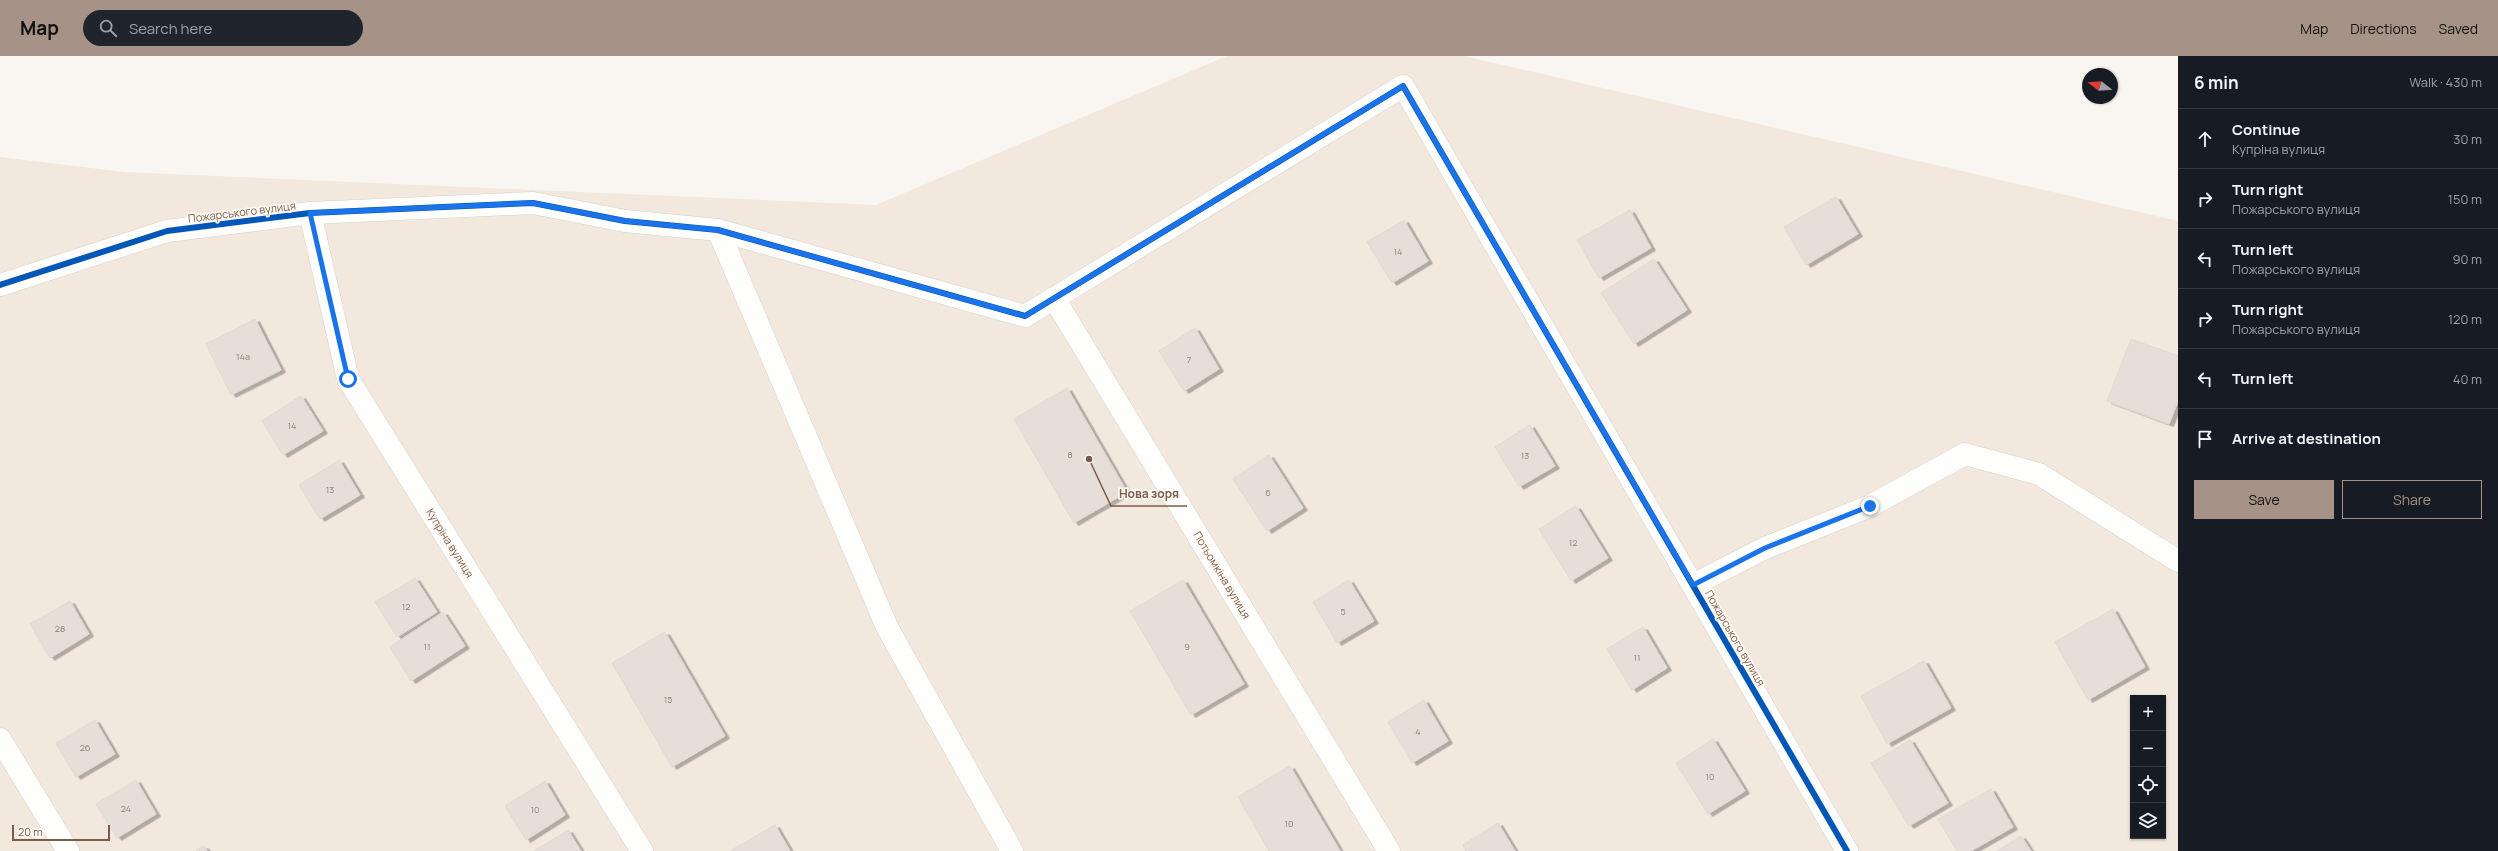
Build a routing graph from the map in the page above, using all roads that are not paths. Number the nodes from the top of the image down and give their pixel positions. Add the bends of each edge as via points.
1 (310, 213) junction
2 (718, 230) junction
3 (0, 285) edge
4 (1054, 298) junction
5 (2178, 561) edge
6 (1693, 585) junction
7 (0, 739) edge
8 (68, 851) edge
9 (642, 851) edge
10 (1012, 851) edge
11 (1389, 851) edge
12 (1847, 851) edge

1 - 2 street, Пожарського вулиця via 533,203 625,221
1 - 3 street, Пожарського вулиця via 167,231
1 - 9 street, Купріна вулиця via 348,379
2 - 4 street, Пожарського вулиця via 1025,316
2 - 10 street via 887,627
4 - 6 street, Пожарського вулиця via 1403,86
4 - 11 street, Потьомкіна вулиця
5 - 6 street via 2038,474 1965,454 1870,506 1765,548
6 - 12 street, Пожарського вулиця
7 - 8 street

